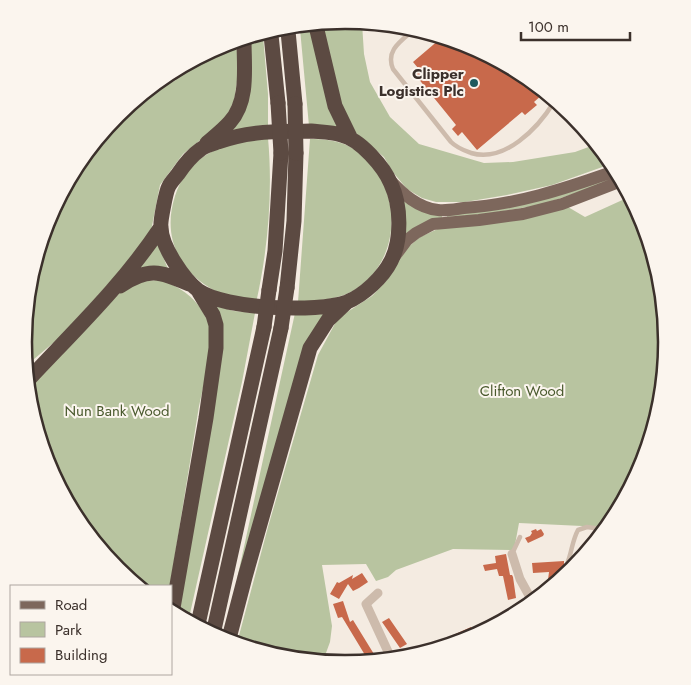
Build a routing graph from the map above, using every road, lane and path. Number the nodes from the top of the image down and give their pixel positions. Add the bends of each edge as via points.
1 (317, 30) edge
2 (288, 34) edge
3 (408, 35) edge
4 (272, 37) edge
5 (244, 45) edge
6 (551, 106) edge
7 (351, 139) junction
8 (202, 148) junction
9 (609, 173) edge
10 (389, 178) junction
11 (615, 183) edge
12 (160, 228) junction
13 (392, 261) junction
14 (196, 288) junction
15 (107, 296) junction
16 (347, 302) junction
17 (33, 375) edge
18 (597, 529) edge
19 (520, 537) dead end
20 (512, 554) joint
21 (567, 564) dead end
22 (378, 593) dead end
23 (529, 596) edge
24 (174, 605) edge
25 (199, 620) edge
26 (214, 627) edge
27 (230, 634) edge
28 (389, 653) edge

1 - 7 highway via 335,106
2 - 26 highway, bridge via 296,153 294,221 287,288
3 - 6 lane via 392,51 392,69 461,150 488,155 508,148 534,127
4 - 25 highway, bridge via 281,153 275,251 264,327
5 - 8 highway via 245,79 241,104 231,121
7 - 8 highway via 311,131 256,132
7 - 10 highway via 368,152
8 - 12 highway via 186,162 168,188
9 - 10 main road via 517,201 438,210 418,203
10 - 13 highway via 397,196 399,229
11 - 13 main road via 562,204 523,214 433,224 407,240
12 - 14 highway via 170,257
12 - 15 highway
13 - 16 highway via 367,289
14 - 15 highway via 167,274 152,272 136,276
14 - 16 highway via 224,301 250,306 311,308
14 - 24 highway via 213,315 216,348
15 - 17 highway
16 - 27 highway via 328,320 310,348
18 - 21 lane via 578,530
19 - 20 lane
20 - 23 street
22 - 28 street via 366,604

